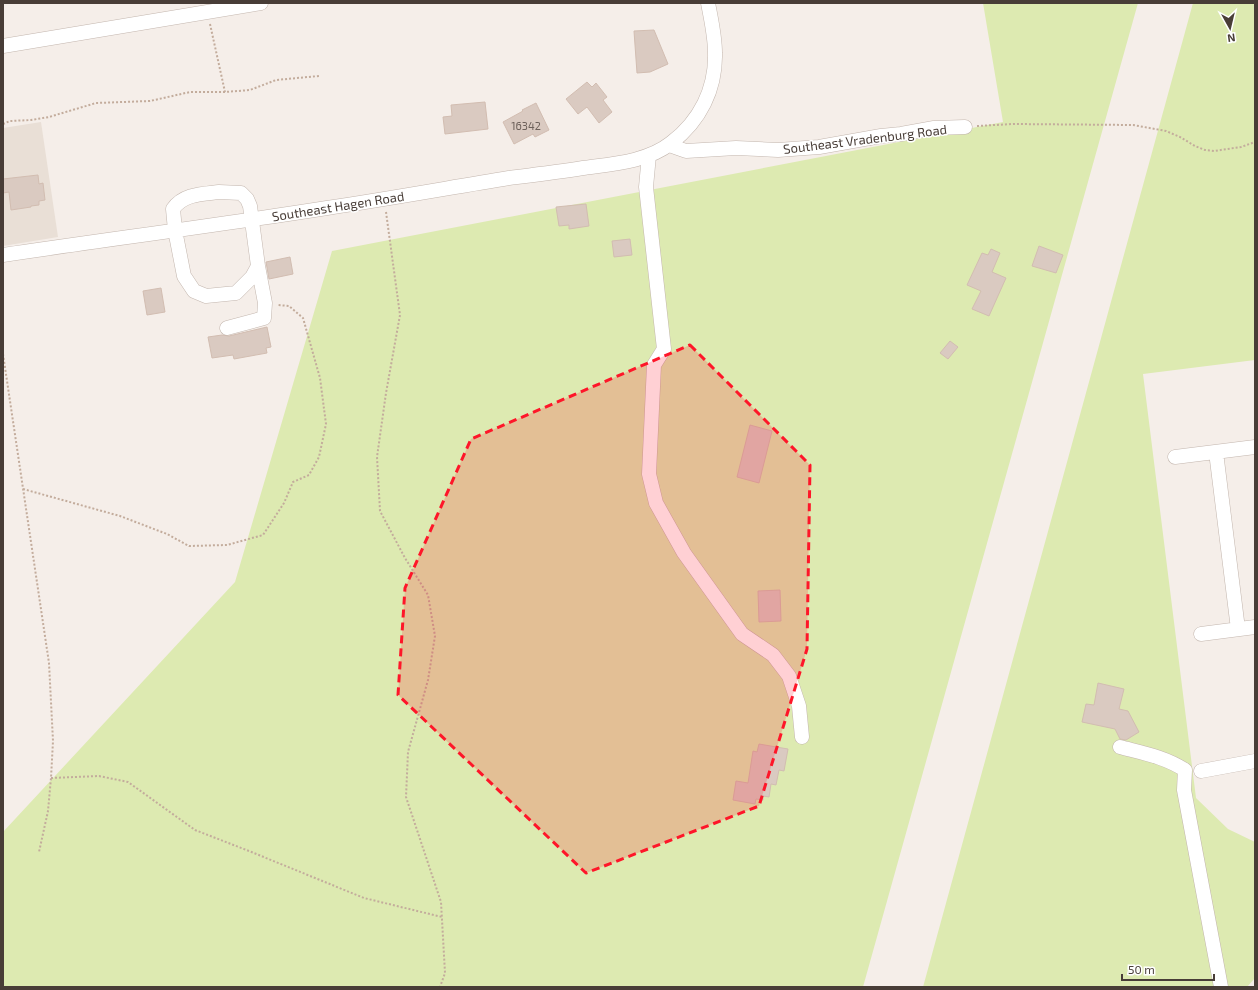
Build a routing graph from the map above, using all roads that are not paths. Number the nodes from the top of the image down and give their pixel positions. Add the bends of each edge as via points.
1 (261, 3) edge
2 (708, 3) edge
3 (207, 7) edge
4 (3, 46) edge
5 (965, 126) road end
6 (669, 145) junction
7 (649, 155) junction
8 (253, 219) junction
9 (175, 230) junction
10 (3, 255) edge
11 (258, 266) junction
12 (226, 328) dead end
13 (1255, 448) edge
14 (1216, 452) junction
15 (1175, 457) dead end
16 (1255, 627) edge
17 (1238, 629) junction
18 (1200, 634) dead end
19 (802, 737) dead end
20 (1120, 748) dead end
21 (1255, 761) edge
22 (1201, 771) dead end
23 (1221, 987) edge

1 - 3 street
2 - 6 street, Southeast Hagen Road via 715,53 709,95 692,124
3 - 4 street
5 - 6 street, Southeast Vradenburg Road via 934,128 819,147 778,150 736,148 686,151
6 - 7 street, Southeast Hagen Road
7 - 8 street, Southeast Hagen Road via 608,165 508,178
7 - 19 street via 646,187 664,349 654,365 649,474 656,503 684,553 742,634 773,655 789,676 799,706
8 - 9 street, Southeast Hagen Road
8 - 9 street via 247,199 241,193 219,192 179,201 173,209
8 - 11 street
9 - 10 street, Southeast Hagen Road
9 - 11 street via 184,276 194,291 206,296 236,294 252,277
11 - 12 street via 265,303 264,318
13 - 14 street
14 - 15 street
14 - 17 street
16 - 17 street
17 - 18 street
20 - 23 street via 1148,754 1185,770 1184,790
21 - 22 street

